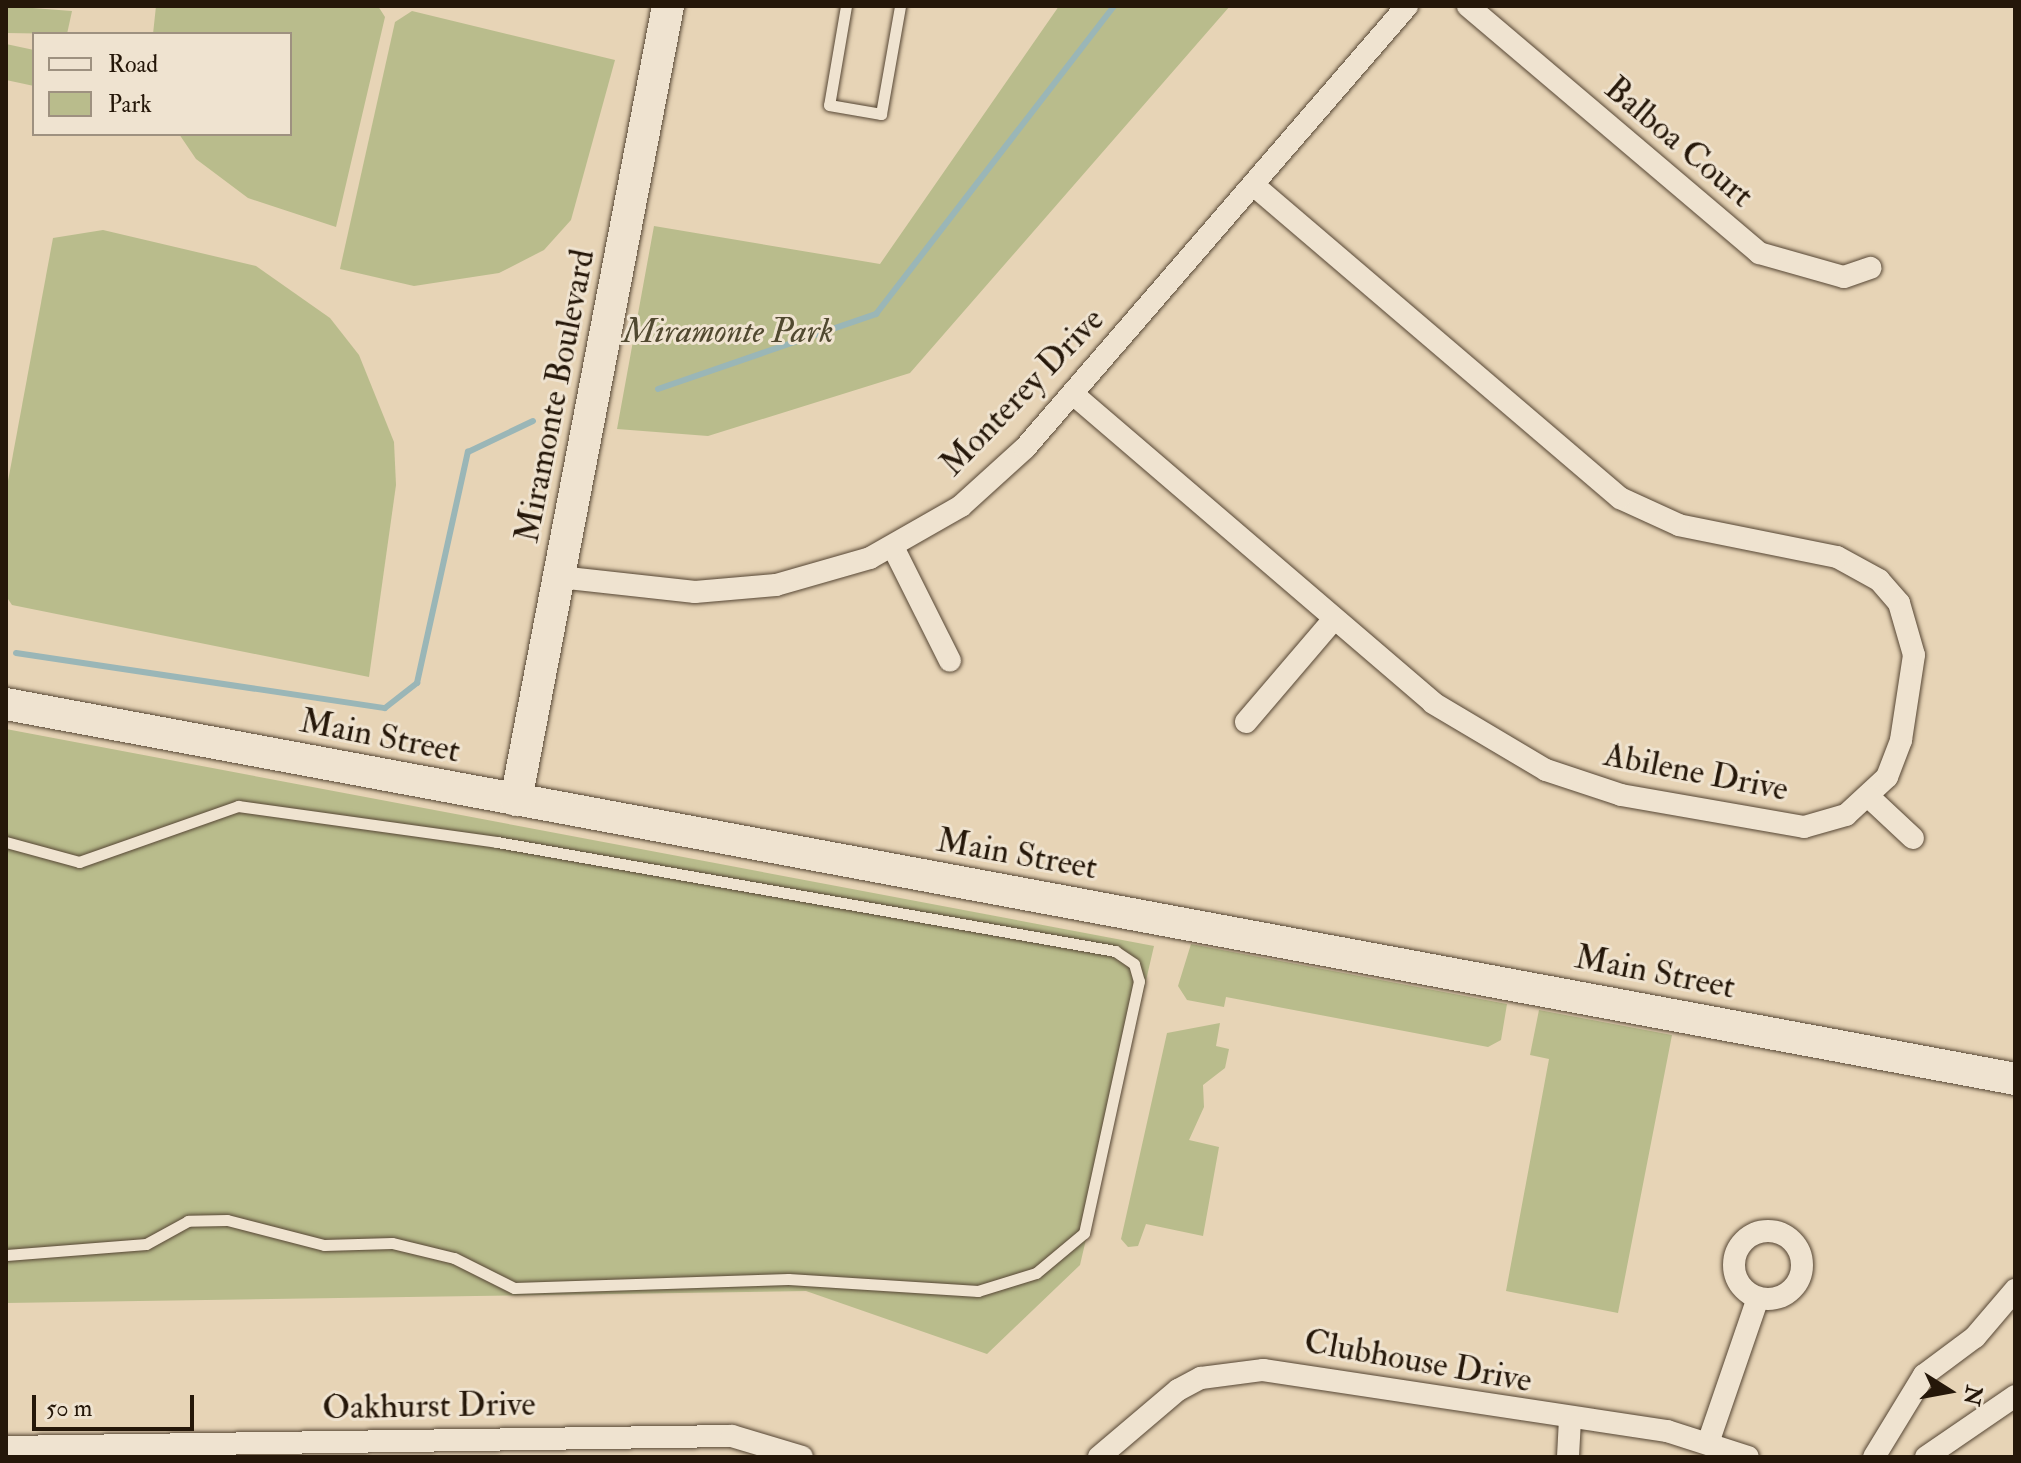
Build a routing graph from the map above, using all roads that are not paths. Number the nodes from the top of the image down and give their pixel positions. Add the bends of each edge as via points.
1 (668, 6) edge
2 (846, 6) edge
3 (900, 6) edge
4 (1407, 6) edge
5 (1468, 6) edge
6 (1253, 185) junction
7 (1870, 268) dead end
8 (1073, 394) junction
9 (893, 547) junction
10 (559, 577) junction
11 (1333, 620) junction
12 (950, 661) dead end
13 (6, 704) edge
14 (1246, 722) dead end
15 (1869, 797) junction
16 (516, 800) junction
17 (1913, 838) dead end
18 (6, 842) edge
19 (2015, 1079) edge
20 (6, 1255) edge
21 (2015, 1290) edge
22 (1758, 1298) dead end
23 (2015, 1396) edge
24 (1570, 1419) junction
25 (1708, 1443) junction
26 (6, 1447) edge
27 (70, 1451) edge
28 (802, 1457) edge
29 (1099, 1457) edge
30 (1568, 1457) edge
31 (1748, 1457) edge
32 (1874, 1457) edge
33 (1926, 1457) edge

1 - 10 main road, Miramonte Boulevard
2 - 3 lane via 829,105 881,114
4 - 6 street, Monterey Drive
5 - 7 street, Balboa Court via 1759,253 1844,277
6 - 8 street, Monterey Drive
6 - 15 street, Abilene Drive via 1620,498 1679,525 1837,557 1879,580 1899,603 1914,655 1895,760
8 - 9 street, Monterey Drive via 996,477
8 - 11 street, Abilene Drive
9 - 10 street, Monterey Drive via 829,572 741,590 644,590
9 - 12 street
10 - 16 main road, Miramonte Boulevard
11 - 14 street
11 - 15 street, Abilene Drive via 1460,722 1589,786 1782,826 1824,823
13 - 16 main road, Main Street
15 - 17 street
16 - 19 main road, Main Street
18 - 20 lane via 79,862 238,806 497,842 1115,951 1134,964 1139,981 1084,1233 1036,1273 978,1291 788,1279 514,1288 454,1258 392,1243 324,1245 227,1220 188,1221 146,1244
21 - 32 street via 1975,1337 1924,1375
22 - 25 street
23 - 33 street
24 - 25 street, Clubhouse Drive
24 - 29 street, Clubhouse Drive via 1277,1371 1236,1371 1178,1390
24 - 30 street
25 - 31 street, Clubhouse Drive
26 - 27 street, Oakhurst Drive
27 - 28 street, Oakhurst Drive via 732,1436

